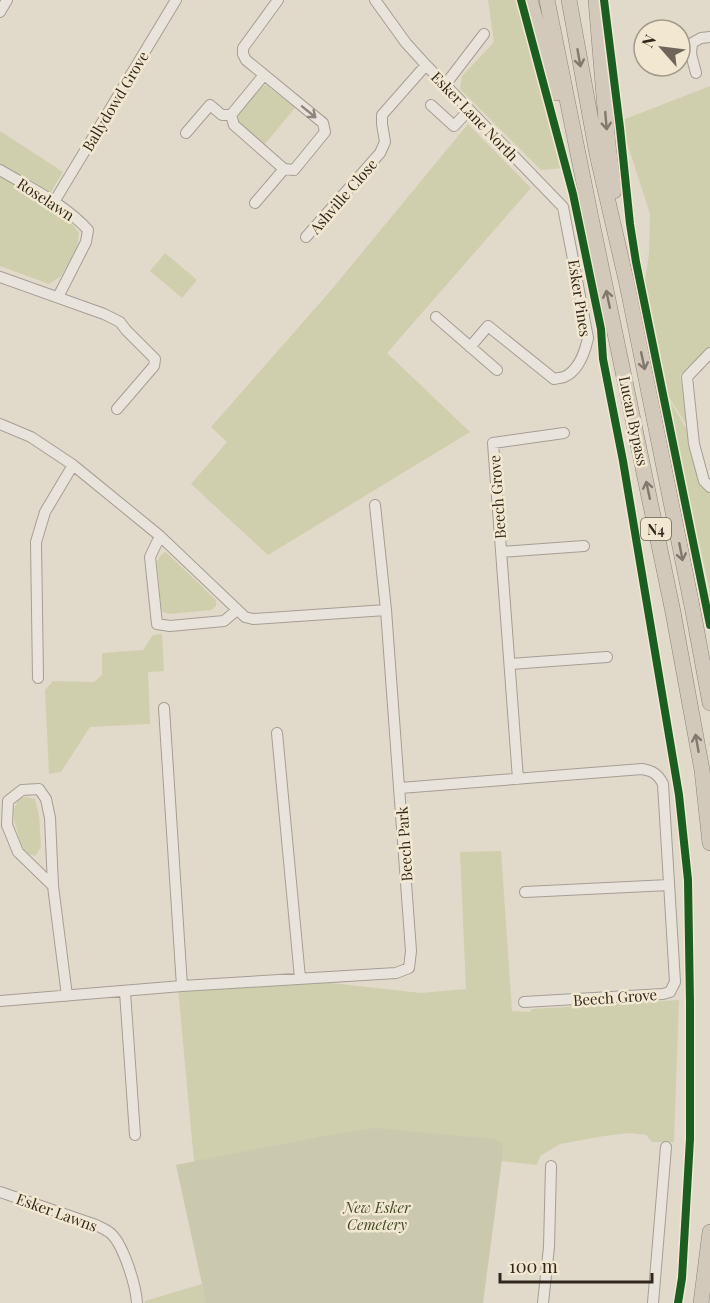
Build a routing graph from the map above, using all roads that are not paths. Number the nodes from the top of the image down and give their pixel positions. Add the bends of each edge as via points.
1 (7, 0) edge
2 (176, 0) edge
3 (278, 0) edge
4 (530, 0) edge
5 (547, 0) edge
6 (569, 0) edge
7 (596, 0) edge
8 (377, 1) edge
9 (0, 12) edge
10 (484, 34) dead end
11 (710, 37) edge
12 (426, 65) junction
13 (696, 73) dead end
14 (264, 75) junction
15 (445, 85) junction
16 (431, 105) dead end
17 (469, 110) junction
18 (231, 115) junction
19 (186, 133) dead end
20 (284, 169) junction
21 (0, 170) edge
22 (54, 202) junction
23 (255, 203) dead end
24 (591, 218) junction
25 (568, 233) joint
26 (306, 237) dead end
27 (0, 277) edge
28 (627, 284) junction
29 (58, 297) junction
30 (436, 317) dead end
31 (470, 347) junction
32 (710, 353) edge
33 (497, 370) dead end
34 (117, 409) dead end
35 (0, 424) edge
36 (564, 433) dead end
37 (73, 465) junction
38 (710, 487) edge
39 (375, 505) dead end
40 (160, 536) junction
41 (584, 546) dead end
42 (501, 552) junction
43 (237, 610) junction
44 (386, 610) junction
45 (607, 657) dead end
46 (510, 664) junction
47 (38, 678) dead end
48 (710, 703) edge
49 (164, 708) dead end
50 (277, 733) dead end
51 (518, 779) junction
52 (400, 788) junction
53 (710, 843) edge
54 (669, 885) junction
55 (53, 886) junction
56 (525, 892) dead end
57 (300, 978) junction
58 (182, 986) junction
59 (125, 992) junction
60 (67, 996) junction
61 (0, 1001) edge
62 (524, 1002) dead end
63 (135, 1135) dead end
64 (666, 1148) dead end
65 (551, 1166) dead end
66 (0, 1192) edge
67 (710, 1232) edge
68 (137, 1303) edge
69 (543, 1303) edge
70 (653, 1303) edge
71 (701, 1303) edge

1 - 9 street
2 - 22 street, Ballydowd Grove
3 - 14 street via 243,48 246,60
4 - 24 highway
5 - 24 highway, Lucan Bypass / N4
6 -> 28 highway, Lucan Bypass / N4 via 597,154
7 -> 28 highway via 608,144
8 - 12 street, Esker Lane North
10 - 15 street
11 - 13 street via 692,43
12 - 15 street, Esker Lane North
12 - 26 street, Ashville Close via 382,115 385,142 380,153
14 - 18 street
14 -> 20 street via 323,123 325,132 294,170
15 - 17 street, Esker Lane North
16 - 17 street via 454,126
17 - 25 street, Esker Lane North via 563,207
18 - 19 street via 222,115 210,105
18 - 20 street via 234,125
20 - 23 street
21 - 22 street, Roselawn
22 - 29 street, Roselawn via 88,230 86,242
53 -> 24 highway, Lucan Bypass / N4 via 702,770 673,612
25 - 31 street, Esker Pines via 588,338 574,370 554,379 488,327
27 - 29 street
28 -> 48 highway, Lucan Bypass / N4
29 - 34 street via 120,322 155,359 154,366
30 - 31 street
31 - 33 street
32 - 38 street via 687,376 694,444 704,481
35 - 37 street via 32,437
36 - 42 street, Beech Grove via 492,443
37 - 40 street
37 - 47 street via 45,512 36,542
39 - 44 street, Beech Park
40 - 43 street
40 - 43 street via 150,557 157,624 224,621
41 - 42 street, Beech Grove
42 - 46 street, Beech Grove
43 - 44 street via 253,618
44 - 52 street, Beech Park
45 - 46 street
46 - 51 street, Beech Grove
49 - 58 street
50 - 57 street
51 - 52 street, Beech Grove
51 - 54 street, Beech Grove via 651,770 663,784
52 - 57 street, Beech Park via 409,968 396,973
54 - 56 street
54 - 62 street, Beech Grove via 675,982 670,992
55 - 55 street via 18,852 7,825 8,801 22,790 39,789 46,799
55 - 60 street
57 - 58 street, Beech Park
58 - 59 street, Beech Park
59 - 60 street, Beech Park
59 - 63 street
60 - 61 street, Beech Park
64 - 70 street
65 - 69 street
66 - 68 street, Esker Lawns via 110,1232 126,1257
67 - 71 highway

